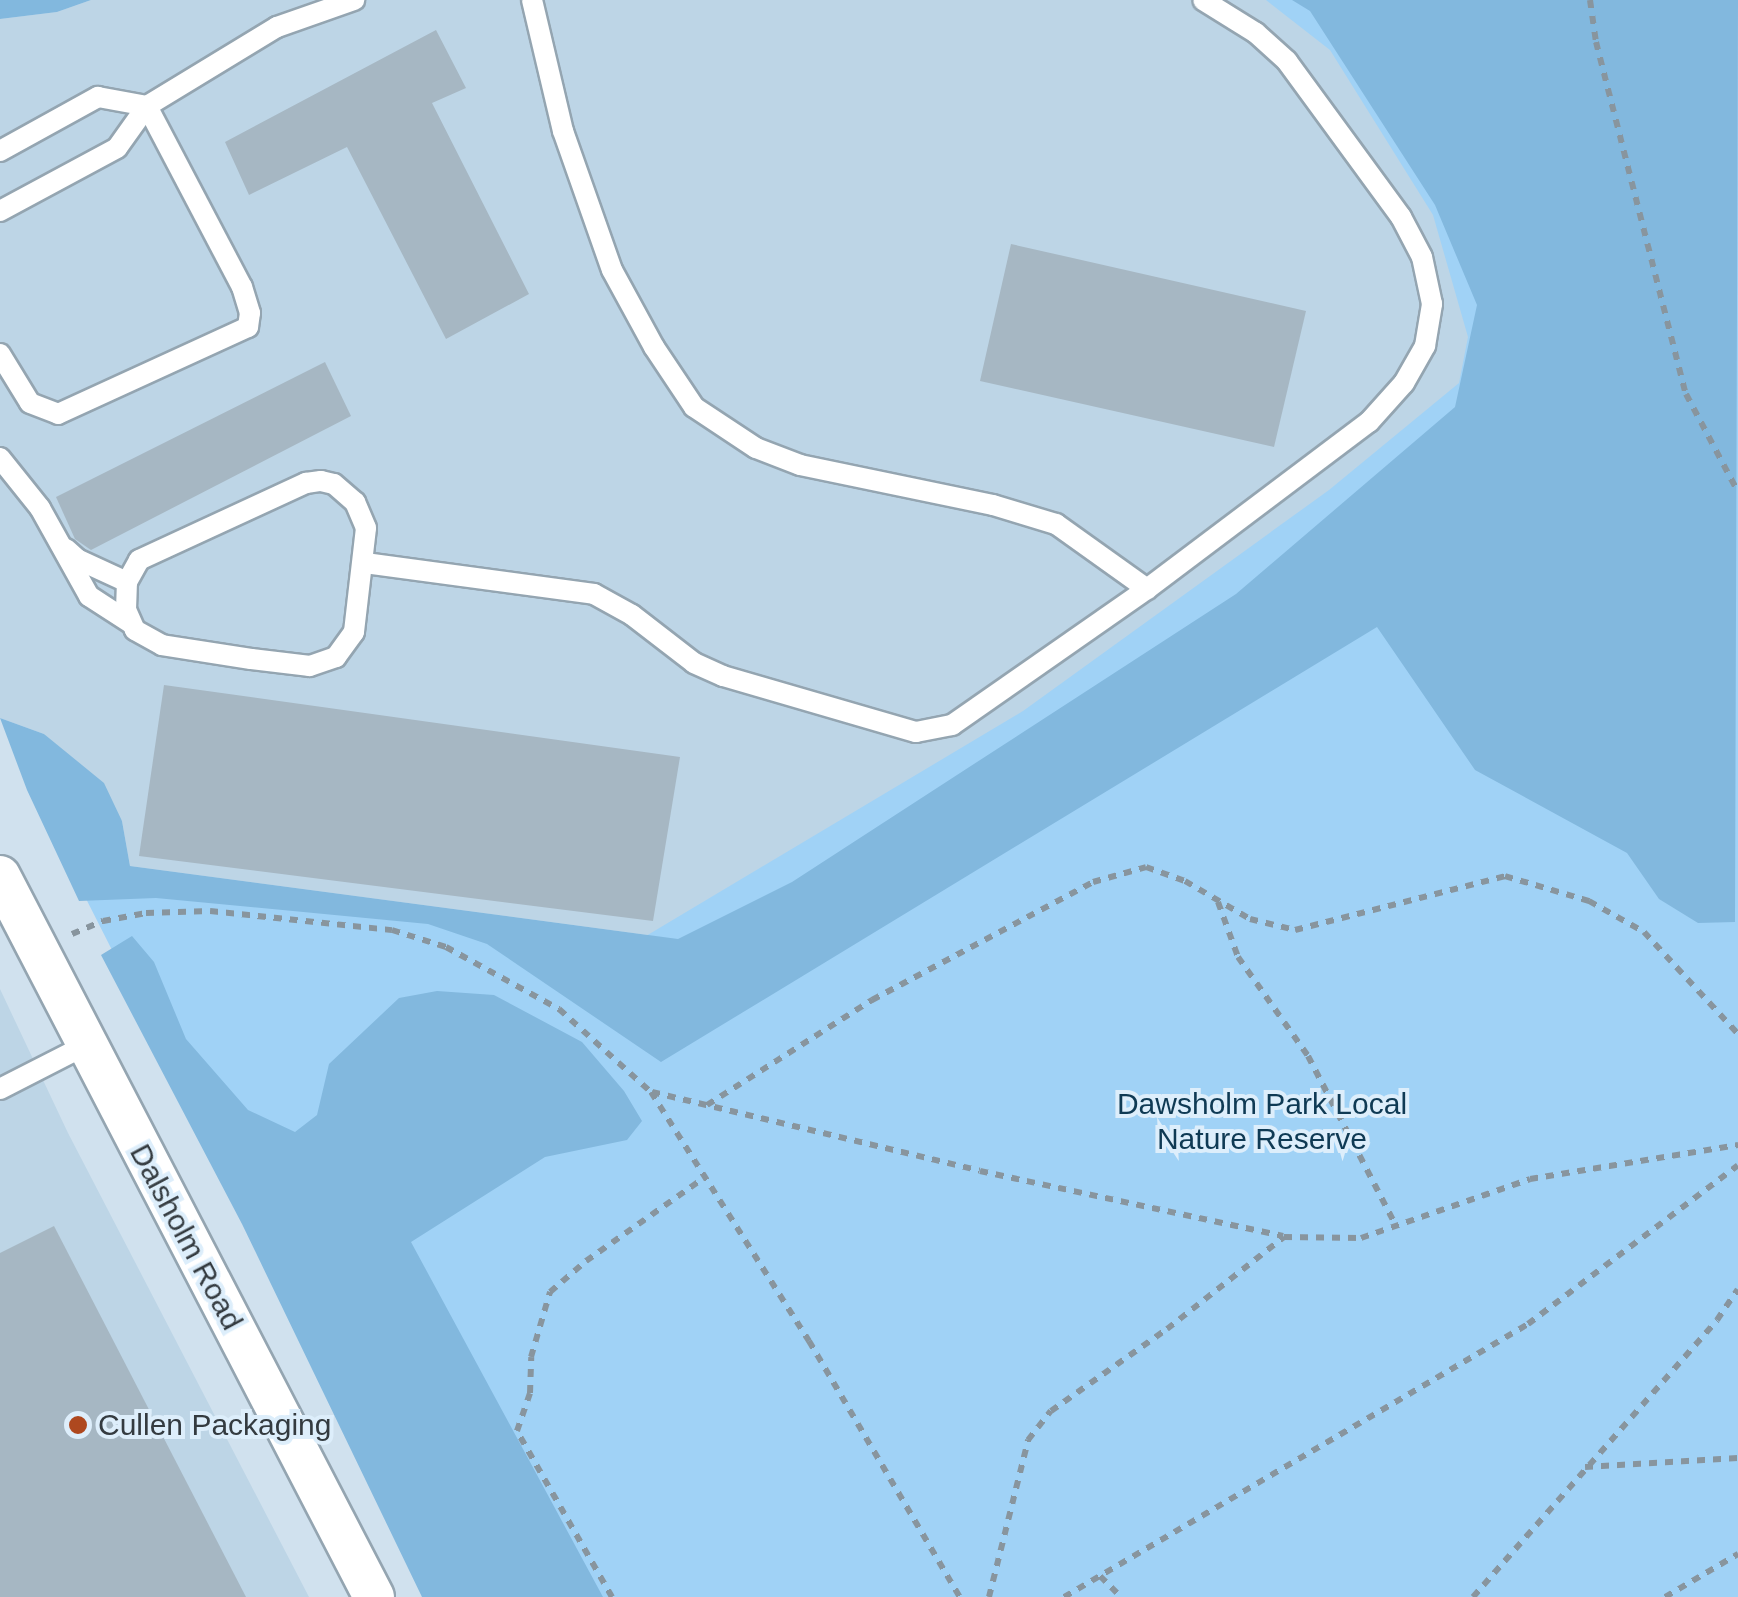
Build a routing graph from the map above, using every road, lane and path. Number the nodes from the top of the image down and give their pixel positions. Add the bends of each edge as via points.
1 (354, 0) edge
2 (532, 0) edge
3 (1203, 0) edge
4 (1590, 0) edge
5 (147, 106) junction
6 (0, 151) edge
7 (0, 211) edge
8 (0, 354) edge
9 (0, 458) edge
10 (1738, 492) edge
11 (58, 540) junction
12 (365, 563) junction
13 (127, 582) junction
14 (1147, 589) junction
15 (129, 622) junction
16 (0, 876) edge
17 (1217, 901) junction
18 (39, 948) junction
19 (1738, 1034) edge
20 (86, 1045) junction
21 (0, 1089) edge
22 (652, 1092) junction
23 (706, 1106) junction
24 (1738, 1145) edge
25 (1738, 1165) edge
26 (705, 1177) junction
27 (1396, 1226) junction
28 (1284, 1236) junction
29 (1738, 1289) edge
30 (1738, 1458) edge
31 (1585, 1467) junction
32 (1738, 1554) edge
33 (1100, 1576) junction
34 (374, 1597) edge
35 (612, 1597) edge
36 (960, 1597) edge
37 (989, 1597) edge
38 (1064, 1597) edge
39 (1122, 1597) edge
40 (1474, 1597) edge
41 (1665, 1597) edge

1 - 5 lane via 277,27
2 - 14 lane via 564,131 612,270 694,407 756,448 800,465 993,504 1056,524
3 - 14 lane via 1256,33 1311,91 1401,218 1422,257 1432,304 1425,346 1404,383 1368,422
4 - 10 path via 1686,394
5 - 6 lane via 98,97
5 - 7 lane via 117,148
5 - 8 lane via 242,287 248,327 58,414 30,403
9 - 11 lane
11 - 13 lane via 77,560
11 - 15 lane via 89,596
12 - 13 lane via 363,514 345,493 321,481 138,560
12 - 14 lane via 594,594 708,669 916,732 952,725
12 - 15 lane via 354,632 336,657 310,666 162,645
13 - 15 lane
16 - 18 street, Dalsholm Road
17 - 19 path via 1250,920 1295,930 1505,876 1588,901 1644,932
17 - 23 path via 1146,867 1093,882 872,1000
17 - 27 path via 1238,956 1308,1056
18 - 20 street, Dalsholm Road
18 - 22 path via 103,921 146,913 210,910 392,930 446,947 558,1009
20 - 21 lane
20 - 34 street, Dalsholm Road
22 - 23 path
22 - 26 path
23 - 28 path
24 - 27 path via 1530,1179
25 - 33 path via 1528,1324
26 - 35 path via 550,1292 531,1357 530,1393 517,1431
26 - 36 path
27 - 28 path via 1361,1238
28 - 37 path via 1051,1411 1028,1440
29 - 31 path
30 - 31 path
31 - 40 path
32 - 41 path
33 - 38 path
33 - 39 path

